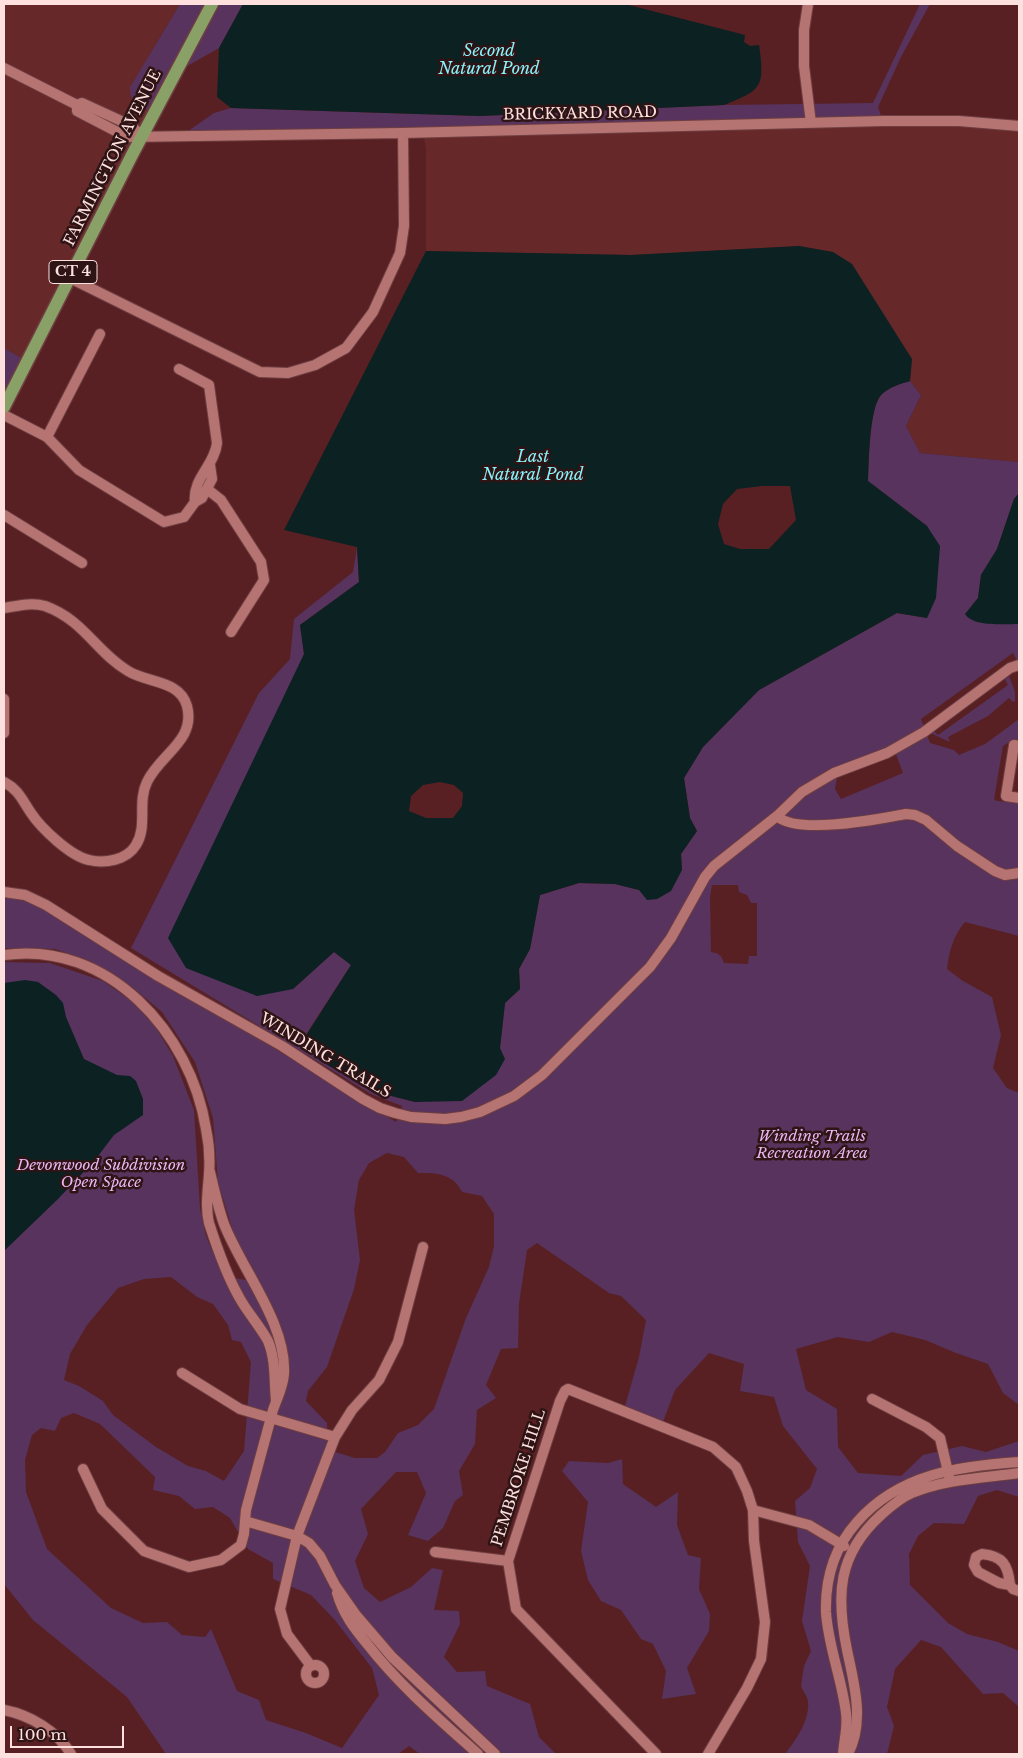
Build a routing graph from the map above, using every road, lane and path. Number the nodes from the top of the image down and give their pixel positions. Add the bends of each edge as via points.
1 (212, 4) edge
2 (808, 4) edge
3 (4, 68) edge
4 (812, 123) junction
5 (1019, 126) edge
6 (402, 133) junction
7 (142, 136) junction
8 (70, 278) junction
9 (100, 334) dead end
10 (179, 369) dead end
11 (4, 407) edge
12 (4, 415) edge
13 (47, 437) junction
14 (210, 465) junction
15 (207, 489) junction
16 (195, 502) junction
17 (4, 515) edge
18 (82, 563) dead end
19 (4, 608) edge
20 (231, 632) dead end
21 (1019, 665) edge
22 (4, 699) edge
23 (4, 733) edge
24 (1019, 746) edge
25 (4, 782) edge
26 (1019, 798) edge
27 (777, 816) junction
28 (1019, 873) edge
29 (4, 892) edge
30 (4, 955) edge
31 (210, 1172) junction
32 (424, 1246) dead end
33 (182, 1372) dead end
34 (872, 1399) dead end
35 (276, 1401) junction
36 (271, 1417) junction
37 (335, 1437) junction
38 (1019, 1462) edge
39 (83, 1469) dead end
40 (948, 1471) junction
41 (1019, 1473) edge
42 (950, 1482) junction
43 (753, 1510) junction
44 (245, 1521) junction
45 (298, 1536) junction
46 (840, 1543) junction
47 (852, 1551) junction
48 (435, 1552) dead end
49 (508, 1561) junction
50 (334, 1584) junction
51 (1010, 1585) dead end
52 (1019, 1591) edge
53 (311, 1666) dead end
54 (4, 1710) edge
55 (71, 1754) edge
56 (478, 1754) edge
57 (496, 1754) edge
58 (656, 1754) edge
59 (708, 1754) edge
60 (843, 1754) edge
61 (848, 1754) edge

1 - 7 main road, FARMINGTON AVENUE / CT 4
2 - 4 street via 804,66
3 - 7 street via 77,105 82,103 130,125
4 - 5 street, BRICKYARD ROAD via 959,121
4 - 6 street, BRICKYARD ROAD
6 - 7 street, BRICKYARD ROAD
6 - 8 street via 404,226 400,253 367,322 346,348 315,365 288,373 260,372
7 - 8 main road, FARMINGTON AVENUE / CT 4
8 - 11 main road, FARMINGTON AVENUE / CT 4
9 - 13 street
10 - 14 street via 209,385 217,443
12 - 13 street
13 - 16 street via 79,470 164,522 184,517
14 - 15 street via 212,478
14 - 16 street via 198,483
15 - 16 street
15 - 20 street via 221,500 261,562 264,580
17 - 18 street
19 - 25 street via 29,604 44,606 61,614 78,625 128,672 171,686 184,696 189,723 184,736 146,783 142,798 142,832 136,846 124,857 106,862 87,860 64,847 44,830 21,795
21 - 27 street, WINDING TRAILS via 1010,668 924,732 887,753 834,772 814,784
22 - 23 street
24 - 26 street via 1014,745 1006,796
27 - 28 street via 785,821 832,825 915,815 995,871 1005,875
27 - 29 street, WINDING TRAILS via 708,872 671,938 650,967 542,1074 514,1096 480,1112 445,1119 411,1117 380,1108 282,1046 158,976 46,905 25,895
30 - 31 street via 39,953 83,964 127,989 156,1018 178,1047 202,1107
31 - 35 street via 208,1220 239,1296 268,1342
31 - 35 street via 224,1224 279,1337 284,1374 282,1390
32 - 37 street via 398,1342 379,1380 352,1410
33 - 36 street via 240,1408
34 - 40 street via 926,1427 940,1438
35 - 36 street
36 - 37 street
36 - 44 street
37 - 45 street
38 - 40 street
39 - 44 street via 102,1509 144,1551 189,1567 221,1560 241,1545
40 - 42 street
40 - 46 street via 890,1492 868,1509
41 - 42 street
42 - 47 street via 911,1494 892,1505 868,1527
43 - 46 street via 809,1525
43 - 49 street, PEMBROKE HILL via 736,1467 713,1447 568,1389 560,1401
43 - 59 street, PEMBROKE HILL via 765,1622 761,1659 748,1688
44 - 45 street
45 - 50 street via 320,1556
45 - 53 street via 280,1609 287,1634
46 - 47 street
46 - 60 street via 832,1564 826,1613 846,1713
47 - 61 street via 845,1569 840,1608 857,1697 855,1733
48 - 49 street
49 - 58 street, PEMBROKE HILL via 516,1609
50 - 56 street via 342,1608 353,1626 384,1665
50 - 57 street via 392,1657
51 - 52 street
54 - 55 street via 47,1728

